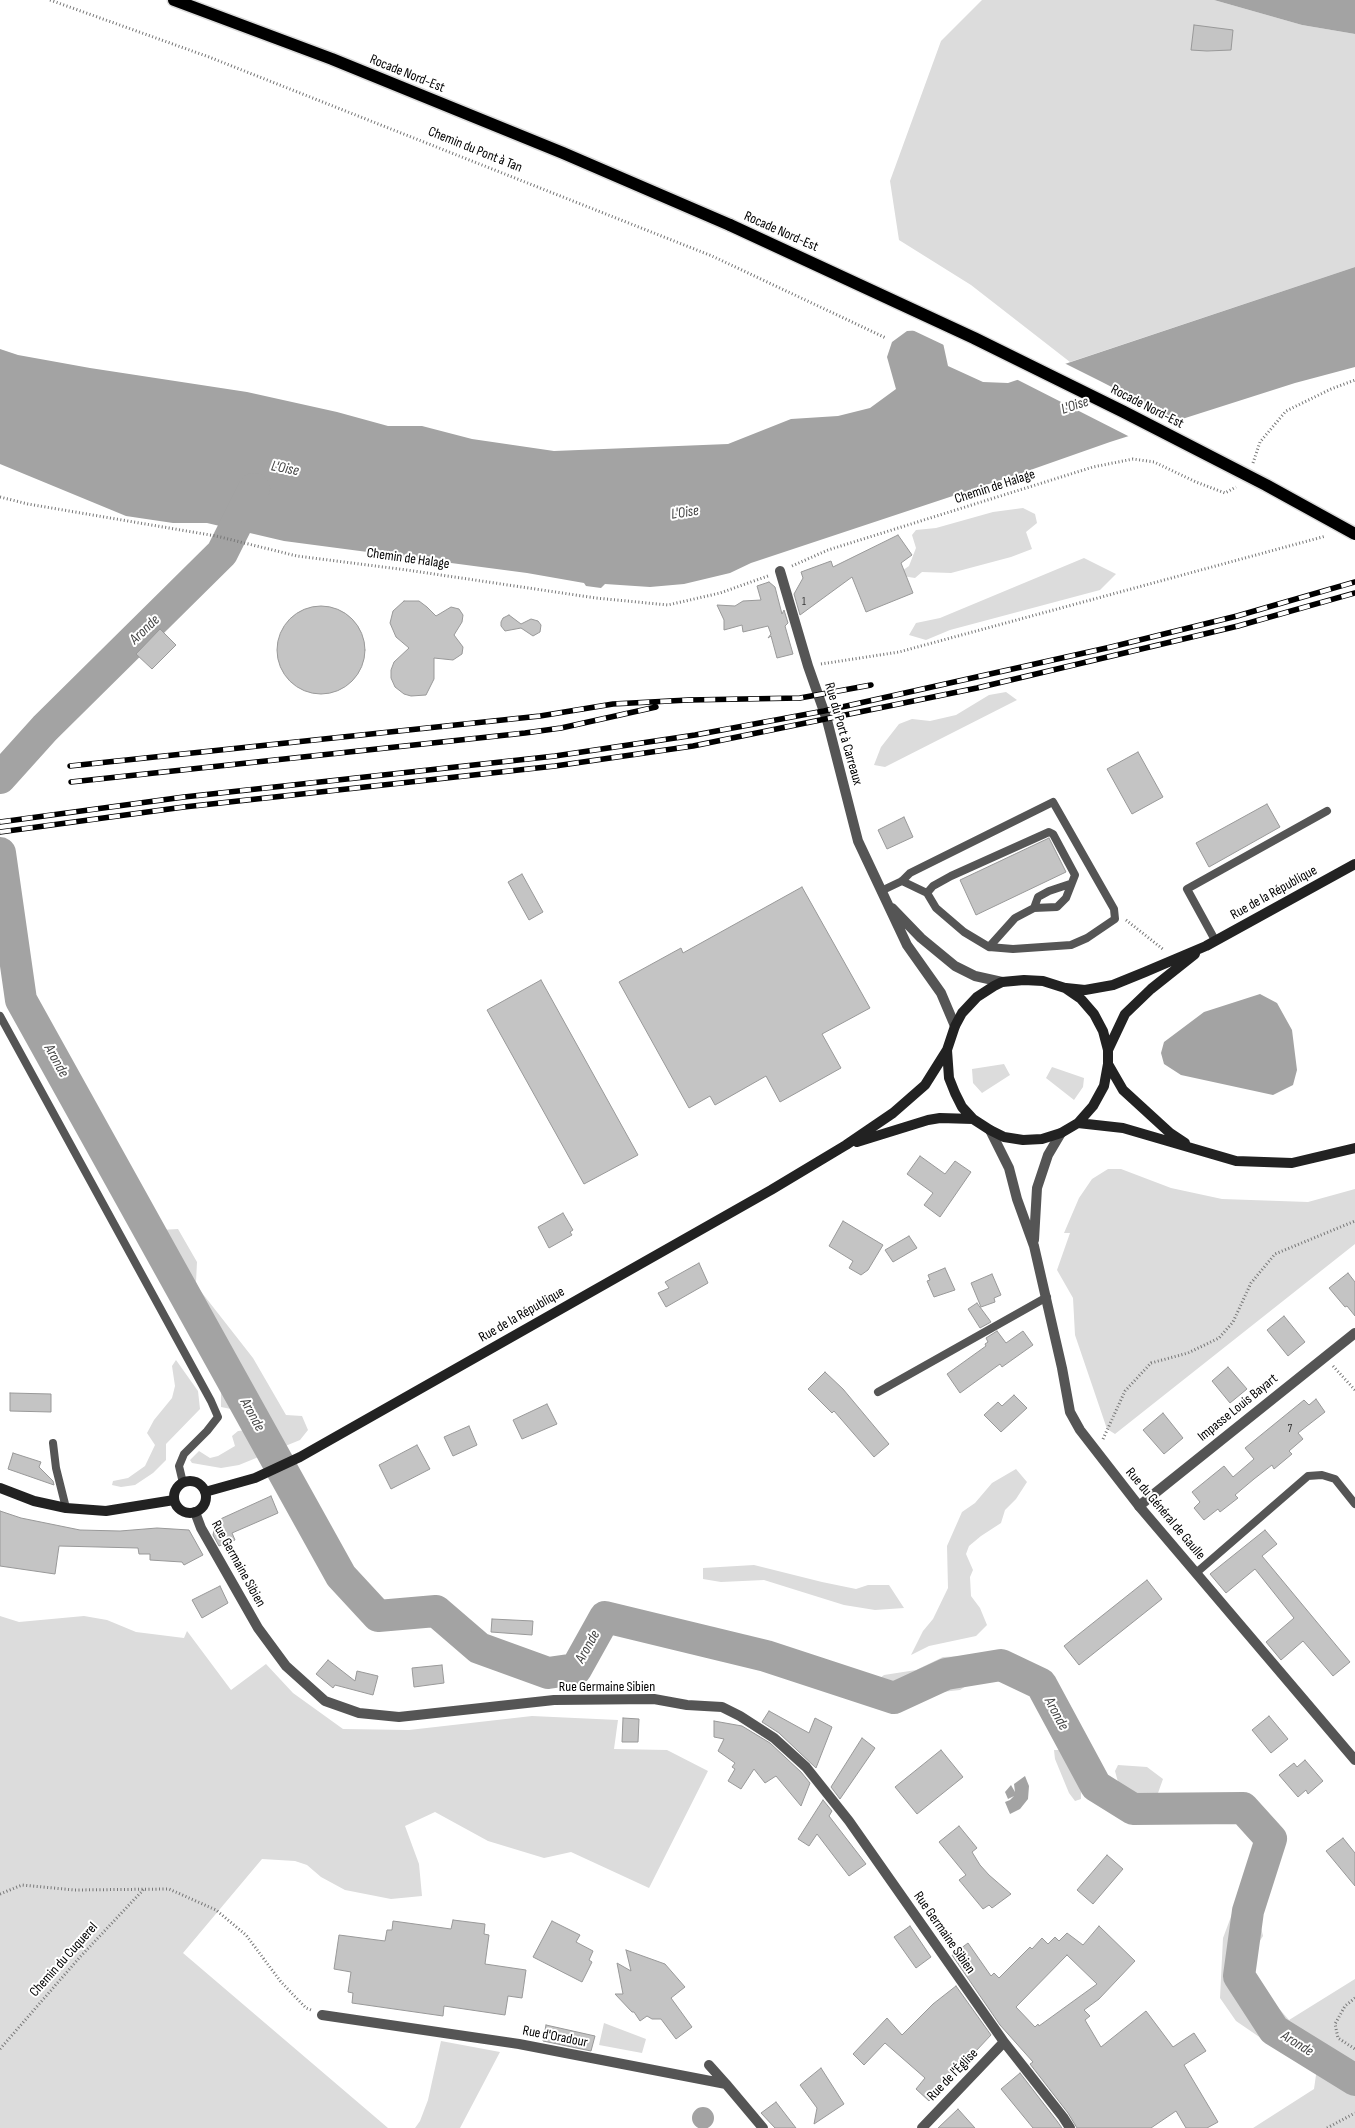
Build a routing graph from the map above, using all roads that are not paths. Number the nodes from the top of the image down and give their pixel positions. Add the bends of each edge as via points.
1 (174, 0) edge
2 (1355, 534) edge
3 (780, 571) road end
4 (1327, 811) dead end
5 (1355, 864) edge
6 (902, 881) junction
7 (1070, 884) junction
8 (881, 891) junction
9 (927, 893) junction
10 (886, 902) junction
11 (1034, 908) junction
12 (1215, 940) junction
13 (1206, 946) junction
14 (989, 947) junction
15 (1002, 982) junction
16 (1065, 988) junction
17 (0, 1016) edge
18 (955, 1026) junction
19 (947, 1050) junction
20 (1108, 1050) junction
21 (1108, 1064) junction
22 (973, 1119) junction
23 (1078, 1123) junction
24 (990, 1130) junction
25 (1061, 1133) junction
26 (846, 1145) junction
27 (1192, 1148) junction
28 (1355, 1148) edge
29 (1034, 1246) junction
30 (1047, 1297) junction
31 (1355, 1333) edge
32 (878, 1392) dead end
33 (53, 1443) dead end
34 (182, 1483) junction
35 (0, 1488) edge
36 (205, 1492) junction
37 (174, 1500) junction
38 (1355, 1504) edge
39 (1139, 1506) junction
40 (66, 1508) junction
41 (195, 1512) junction
42 (1196, 1573) junction
43 (1355, 1760) edge
44 (322, 2015) road end
45 (1004, 2042) junction
46 (709, 2065) dead end
47 (726, 2084) junction
48 (763, 2128) edge
49 (922, 2128) edge
50 (1070, 2128) edge

1 - 2 main road, Rocade Nord-Est, bridge via 332,59 563,153 801,257 1124,412
3 - 8 street, Rue du Port à Carreaux via 827,720 858,841
4 - 12 lane via 1187,889
5 - 12 main road, Rue de la République
6 - 8 lane
6 - 9 lane
6 - 14 lane via 910,873 1053,802 1114,909 1115,918 1071,945 1014,949
7 - 9 lane via 1075,875 1049,832 951,876
7 - 11 lane via 1038,897
7 - 11 lane via 1066,898 1057,907
8 - 10 street, Rue du Port à Carreaux
9 - 14 lane via 936,908 964,932
10 - 15 street, Rue du Port à Carreaux via 921,938 955,966 975,976
10 - 18 street, Rue du Port à Carreaux via 907,945 941,993
11 - 14 lane via 1015,918
12 - 13 main road, Rue de la République
13 - 16 main road, Rue de la République via 1113,984 1085,990
13 - 20 main road, Rue de la République via 1126,1014
15 - 16 main road via 1043,981
15 - 18 main road via 977,997
16 - 20 main road via 1094,1014
17 - 34 lane via 218,1417 184,1454 179,1466
18 - 19 main road
19 - 22 main road via 949,1078 954,1093
19 - 26 main road, Rue de la République via 922,1088 893,1113
20 - 21 main road
21 - 23 main road via 1104,1086
21 - 27 main road via 1123,1090 1170,1133
22 - 24 main road
22 - 26 main road, Rue de la République via 928,1120
23 - 25 main road
23 - 27 main road via 1123,1128
24 - 25 main road via 1004,1137 1023,1140
24 - 29 street, Rue du Général de Gaulle via 1009,1168
25 - 29 street, Rue du Général de Gaulle via 1048,1155 1037,1188
26 - 36 main road, Rue de la République via 300,1457 262,1475
27 - 28 main road via 1236,1161 1292,1163
29 - 30 street, Rue du Général de Gaulle
30 - 32 lane
30 - 39 street, Rue du Général de Gaulle via 1070,1412 1096,1452
31 - 39 street, Impasse Louis Bayart
33 - 40 lane
34 - 36 main road via 198,1483
34 - 37 main road via 176,1489
35 - 40 main road
36 - 41 main road via 203,1506
37 - 40 main road via 106,1511
37 - 41 main road via 181,1510
38 - 42 lane via 1335,1480 1322,1475 1308,1476
39 - 42 street, Rue du Général de Gaulle
41 - 45 street, Rue Germaine Sibien via 258,1628 286,1666 325,1701 359,1713 399,1716 554,1700 654,1700 722,1707 774,1738 806,1767 849,1821
42 - 43 street, Rue du Général de Gaulle
44 - 47 street, Rue d'Oradour via 519,2044
45 - 49 street, Rue de l'Église
45 - 50 street, Rue Germaine Sibien
46 - 47 street
47 - 48 street

